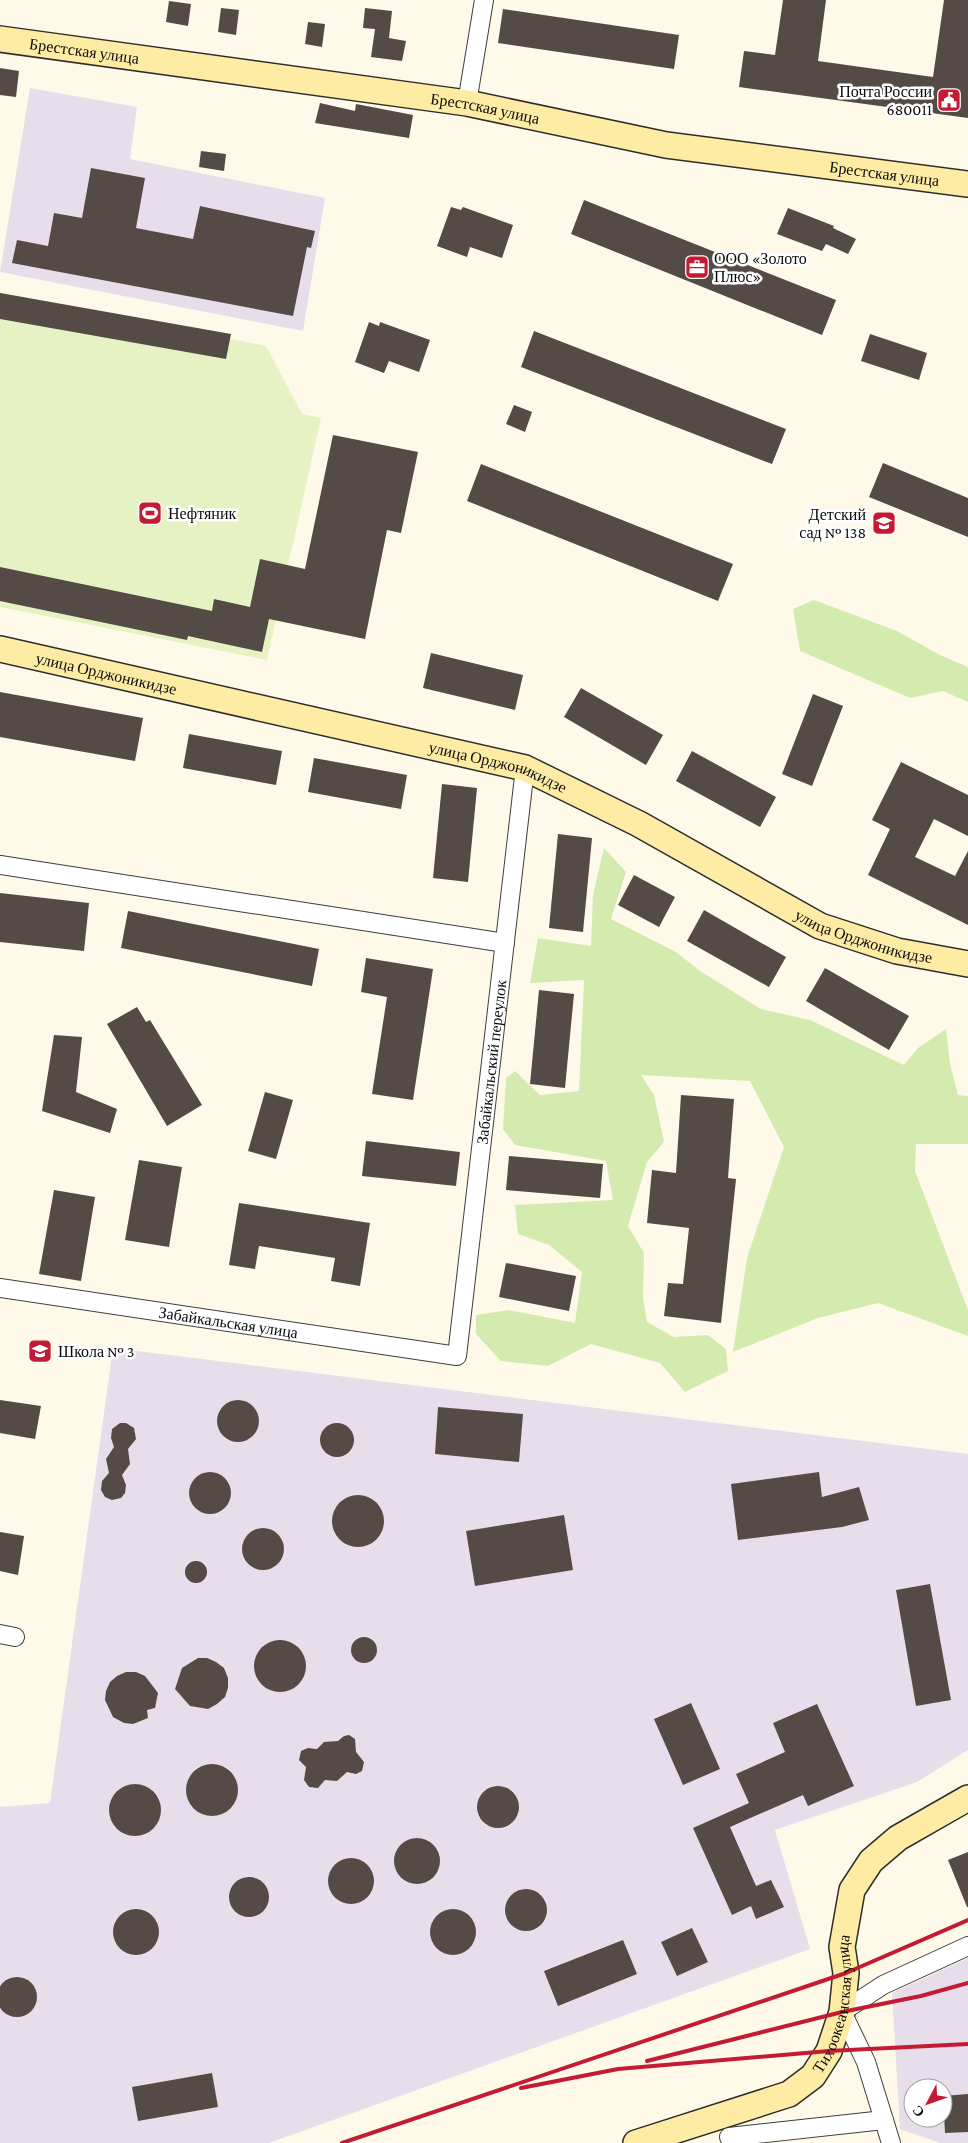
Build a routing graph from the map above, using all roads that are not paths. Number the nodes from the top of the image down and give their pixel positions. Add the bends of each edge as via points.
1 (484, 0) edge
2 (0, 39) edge
3 (467, 104) junction
4 (968, 184) edge
5 (0, 649) edge
6 (525, 768) junction
7 (0, 865) edge
8 (505, 943) junction
9 (968, 964) edge
10 (0, 1288) edge
11 (457, 1356) joint
12 (968, 1798) edge
13 (968, 1946) edge
14 (842, 2012) junction
15 (884, 2120) junction
16 (729, 2137) dead end
17 (636, 2143) edge
18 (891, 2143) edge

1 - 3 street
2 - 3 street, Брестская улица
3 - 4 street, Брестская улица via 666,144
5 - 6 street, улица Орджоникидзе
6 - 8 street, Забайкальский переулок
6 - 9 street, улица Орджоникидзе via 639,824 820,926 897,952
7 - 8 street
8 - 11 street, Забайкальский переулок
10 - 11 street, Забайкальская улица
12 - 14 street, Тихоокеанская улица via 898,1838 871,1862 852,1890 842,1947 846,1973
13 - 14 street via 883,1985
14 - 15 street via 866,2062
14 - 17 street, Тихоокеанская улица via 829,2051 813,2076 789,2094
15 - 16 street
15 - 18 street

